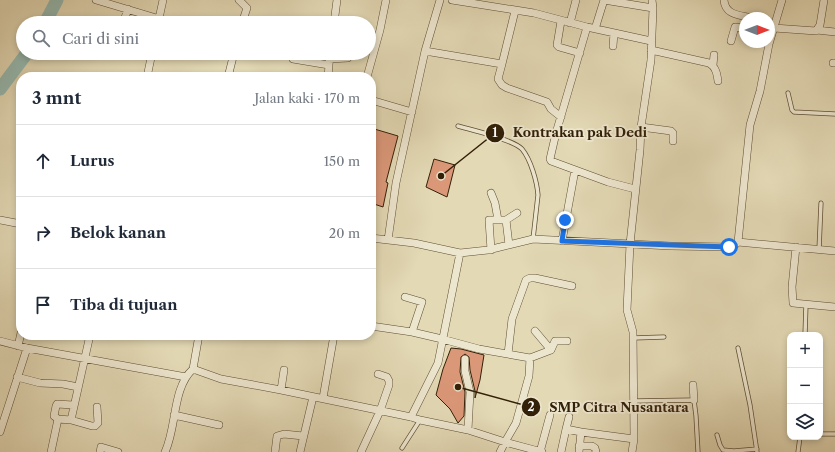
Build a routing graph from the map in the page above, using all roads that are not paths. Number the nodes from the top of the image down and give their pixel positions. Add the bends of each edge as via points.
1 (96, 0) edge
2 (164, 0) edge
3 (239, 0) edge
4 (250, 0) edge
5 (337, 0) edge
6 (386, 0) edge
7 (440, 0) edge
8 (452, 0) edge
9 (576, 0) edge
10 (604, 0) edge
11 (652, 0) edge
12 (724, 0) edge
13 (782, 0) edge
14 (824, 0) edge
15 (478, 2) edge
16 (247, 8) junction
17 (653, 8) junction
18 (128, 9) junction
19 (515, 10) junction
20 (739, 15) edge
21 (126, 16) edge
22 (146, 16) edge
23 (160, 16) edge
24 (244, 16) edge
25 (335, 16) edge
26 (561, 21) junction
27 (570, 23) junction
28 (775, 24) edge
29 (587, 27) junction
30 (739, 27) edge
31 (775, 28) edge
32 (595, 29) junction
33 (817, 30) junction
34 (835, 32) edge
35 (614, 33) junction
36 (651, 41) junction
37 (732, 41) dead end
38 (376, 44) edge
39 (613, 46) dead end
40 (768, 48) edge
41 (651, 50) junction
42 (425, 51) junction
43 (580, 53) junction
44 (714, 55) dead end
45 (151, 60) edge
46 (232, 60) edge
47 (330, 60) edge
48 (372, 60) edge
49 (502, 64) junction
50 (712, 65) junction
51 (148, 72) edge
52 (229, 72) edge
53 (329, 72) edge
54 (368, 72) edge
55 (718, 81) dead end
56 (788, 93) dead end
57 (376, 101) edge
58 (412, 112) junction
59 (835, 114) edge
60 (561, 117) junction
61 (458, 126) dead end
62 (641, 127) junction
63 (673, 141) dead end
64 (575, 170) junction
65 (635, 189) junction
66 (491, 193) dead end
67 (821, 203) dead end
68 (517, 213) dead end
69 (498, 220) junction
70 (506, 220) junction
71 (0, 221) edge
72 (16, 223) edge
73 (376, 239) edge
74 (533, 239) junction
75 (388, 240) junction
76 (562, 241) junction
77 (738, 242) junction
78 (630, 244) junction
79 (509, 245) junction
80 (796, 247) junction
81 (491, 250) junction
82 (818, 250) junction
83 (835, 251) edge
84 (460, 253) junction
85 (572, 286) dead end
86 (405, 297) dead end
87 (806, 304) junction
88 (835, 306) edge
89 (376, 327) edge
90 (535, 331) dead end
91 (412, 332) junction
92 (805, 332) edge
93 (664, 337) dead end
94 (633, 338) junction
95 (442, 339) junction
96 (20, 340) edge
97 (89, 340) edge
98 (199, 340) edge
99 (333, 340) edge
100 (0, 341) edge
101 (567, 341) dead end
102 (18, 346) junction
103 (27, 348) junction
104 (738, 348) dead end
105 (551, 350) junction
106 (508, 354) junction
107 (530, 358) junction
108 (85, 359) junction
109 (465, 359) dead end
110 (193, 369) junction
111 (284, 370) dead end
112 (378, 374) dead end
113 (17, 377) junction
114 (186, 377) junction
115 (693, 385) dead end
116 (78, 387) junction
117 (281, 390) junction
118 (312, 396) junction
119 (323, 398) junction
120 (694, 400) junction
121 (633, 401) junction
122 (73, 405) junction
123 (0, 406) edge
124 (97, 407) dead end
125 (8, 409) junction
126 (380, 411) junction
127 (174, 415) junction
128 (550, 415) dead end
129 (411, 416) junction
130 (569, 417) dead end
131 (58, 419) junction
132 (71, 420) junction
133 (420, 420) junction
134 (219, 425) dead end
135 (566, 429) junction
136 (468, 430) junction
137 (0, 432) edge
138 (581, 432) junction
139 (823, 434) edge
140 (835, 434) edge
141 (717, 435) dead end
142 (303, 436) junction
143 (634, 439) junction
144 (800, 440) edge
145 (505, 442) junction
146 (402, 448) dead end
147 (579, 449) edge
148 (757, 450) edge
149 (51, 452) edge
150 (100, 452) edge
151 (118, 452) edge
152 (165, 452) edge
153 (275, 452) edge
154 (300, 452) edge
155 (361, 452) edge
156 (500, 452) edge
157 (541, 452) edge
158 (561, 452) edge
159 (596, 452) edge
160 (632, 452) edge
161 (698, 452) edge
162 (798, 452) edge

1 - 18 street
2 - 23 street
3 - 16 street
4 - 16 street
5 - 25 street
6 - 38 street
7 - 42 street
8 - 15 street
9 - 27 street
10 - 17 street
10 - 32 street
11 - 17 street
12 - 20 street via 729,12
13 - 28 street
14 - 33 street
15 - 19 street
16 - 24 street
17 - 36 street
18 - 21 street
18 - 22 street
19 - 26 street
19 - 49 street
26 - 27 street
26 - 43 street via 558,46
27 - 29 street
29 - 32 street
29 - 43 street
30 - 37 street via 735,27
31 - 33 street via 815,32
32 - 35 street
33 - 34 street
35 - 36 street
35 - 39 street
36 - 41 street
40 - 77 street via 750,125
41 - 50 street via 709,62
41 - 62 street
42 - 49 street
42 - 58 street
43 - 60 street
44 - 50 street
45 - 51 street
46 - 52 street
47 - 53 street
48 - 54 street
49 - 60 street via 498,79 502,85 547,102
50 - 55 street
56 - 59 lane via 794,112
57 - 58 street
58 - 75 street via 396,183
60 - 64 street via 550,159
61 - 74 lane via 490,134 519,146 524,153 534,176 538,195
62 - 63 street via 671,131
62 - 65 street
64 - 65 street
64 - 76 street
65 - 78 street
66 - 69 street
67 - 82 lane
68 - 70 street
69 - 70 street
69 - 81 street via 489,221
70 - 79 street
71 - 72 street
73 - 75 street
74 - 76 street
74 - 79 street
75 - 84 street
76 - 78 street
77 - 78 street via 729,247
77 - 80 street
78 - 94 street via 626,310
79 - 81 street
80 - 82 street
80 - 87 street via 792,301 794,304
81 - 84 street
82 - 83 street
84 - 95 street
85 - 106 street via 535,278 526,280 512,319
86 - 91 street via 421,301 423,304
87 - 88 street
87 - 92 lane
89 - 91 street
90 - 105 street
91 - 95 street
93 - 94 lane
94 - 121 street
95 - 106 street
95 - 129 street via 438,363
96 - 102 street
97 - 108 street
98 - 110 street
99 - 119 street
100 - 102 street
101 - 105 street via 555,341
102 - 103 street
103 - 108 street
103 - 113 street
104 - 148 lane
105 - 107 street
106 - 107 street
107 - 145 street via 529,376 516,423
108 - 114 street
108 - 116 street
109 - 136 street via 470,392
110 - 114 street
110 - 117 street via 221,379
111 - 117 street
112 - 126 street via 387,377 389,381
113 - 116 street via 40,383
113 - 125 street
114 - 127 street
115 - 120 street
116 - 122 street
117 - 118 street
118 - 119 street
118 - 142 street
119 - 126 street
120 - 121 lane
120 - 161 lane
121 - 143 street
122 - 131 street via 57,404 54,416
122 - 132 street
123 - 125 street
124 - 132 street via 98,423 95,426
125 - 137 street
126 - 129 street
126 - 155 street
127 - 134 street
127 - 152 street
128 - 157 street
129 - 133 street
130 - 135 street
131 - 132 street
131 - 149 street
133 - 136 street
133 - 146 lane
135 - 138 street
135 - 158 street
136 - 145 street
138 - 143 street
138 - 147 street
139 - 140 lane
141 - 148 lane via 721,448 725,451
142 - 153 street via 277,436
142 - 154 street
143 - 160 street
144 - 162 lane
145 - 156 street
145 - 157 street
147 - 159 street via 592,446
150 - 151 street via 102,447

